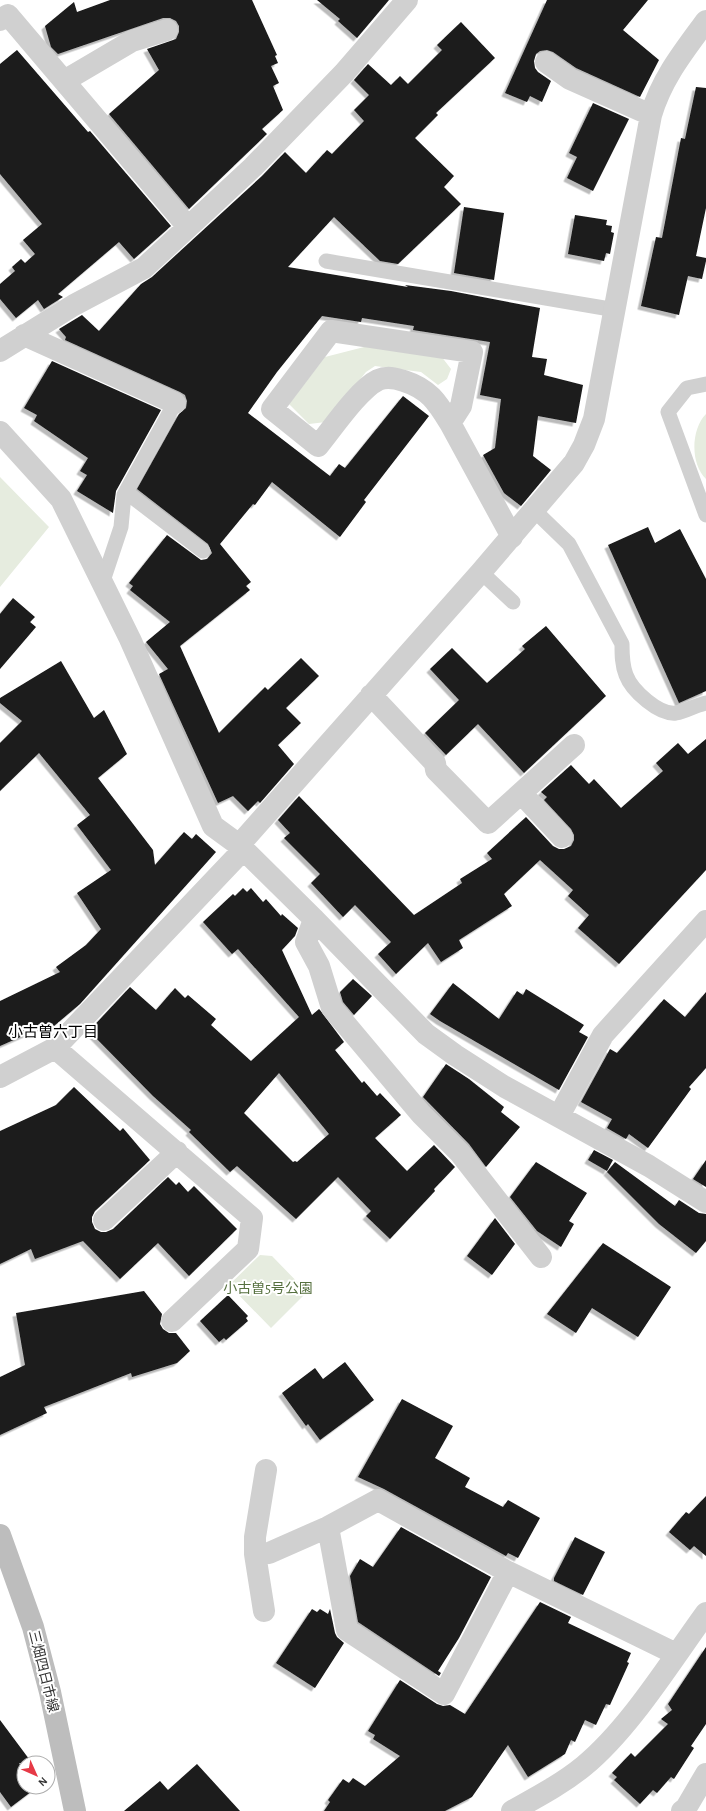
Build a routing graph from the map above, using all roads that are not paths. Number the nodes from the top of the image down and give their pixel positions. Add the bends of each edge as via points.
1 (408, 0) edge
2 (0, 20) edge
3 (706, 21) edge
4 (167, 30) dead end
5 (546, 62) dead end
6 (64, 81) junction
7 (651, 115) junction
8 (188, 227) junction
9 (326, 261) dead end
10 (616, 310) junction
11 (24, 335) junction
12 (0, 350) edge
13 (706, 384) edge
14 (175, 403) joint
15 (450, 423) junction
16 (0, 432) edge
17 (126, 492) junction
18 (703, 500) edge
19 (535, 511) junction
20 (706, 515) edge
21 (512, 536) junction
22 (203, 551) dead end
23 (481, 572) junction
24 (102, 584) junction
25 (513, 602) dead end
26 (371, 695) junction
27 (706, 704) edge
28 (574, 745) dead end
29 (521, 793) junction
30 (562, 837) dead end
31 (241, 847) junction
32 (314, 919) junction
33 (706, 921) edge
34 (55, 1048) junction
35 (0, 1077) edge
36 (559, 1116) junction
37 (177, 1152) junction
38 (706, 1202) edge
39 (104, 1220) dead end
40 (541, 1257) dead end
41 (172, 1321) dead end
42 (266, 1470) dead end
43 (328, 1527) junction
44 (0, 1535) edge
45 (255, 1554) junction
46 (508, 1572) junction
47 (264, 1611) dead end
48 (706, 1613) edge
49 (676, 1654) junction
50 (706, 1774) edge
51 (75, 1811) edge
52 (512, 1811) edge
53 (682, 1811) edge

1 - 8 street via 344,72 253,167
2 - 6 street via 8,15
3 - 7 street via 673,66 657,95
4 - 6 street via 132,40
5 - 7 street via 570,79
6 - 8 street
7 - 10 street
8 - 11 street via 144,268
9 - 10 lane
10 - 19 street via 594,419 584,445 574,463
11 - 12 street
11 - 14 street
13 - 18 lane via 687,388 668,412
14 - 17 lane
15 - 15 street via 461,406 472,352 331,331 272,410 318,446 367,387 378,380 391,377 417,385 434,398
15 - 21 street
16 - 24 street via 61,499
17 - 22 lane
17 - 24 lane via 120,527
18 - 20 lane
19 - 21 street
19 - 27 lane via 569,544 622,644 626,677 638,693 663,712 676,713
21 - 23 street
23 - 25 lane
23 - 26 street
24 - 31 street via 130,639 213,826
26 - 29 street via 435,763 436,770 488,822
26 - 31 street
28 - 29 street
29 - 30 street
31 - 32 street
31 - 34 street
32 - 36 street via 426,1034 505,1087
32 - 40 street via 306,942 319,966 332,1008 421,1114 460,1153
33 - 36 street via 603,1035
34 - 35 street
34 - 37 street
36 - 38 street via 649,1166
37 - 39 street
37 - 41 street via 252,1218 248,1249
42 - 45 street via 255,1537
43 - 45 street via 268,1553
43 - 46 street via 378,1500
43 - 46 street via 347,1630 444,1694
44 - 51 main road, 三畑四日市線 via 43,1663
45 - 47 street
46 - 49 street
48 - 49 street
49 - 52 street via 614,1736 585,1765 556,1787
50 - 53 street

